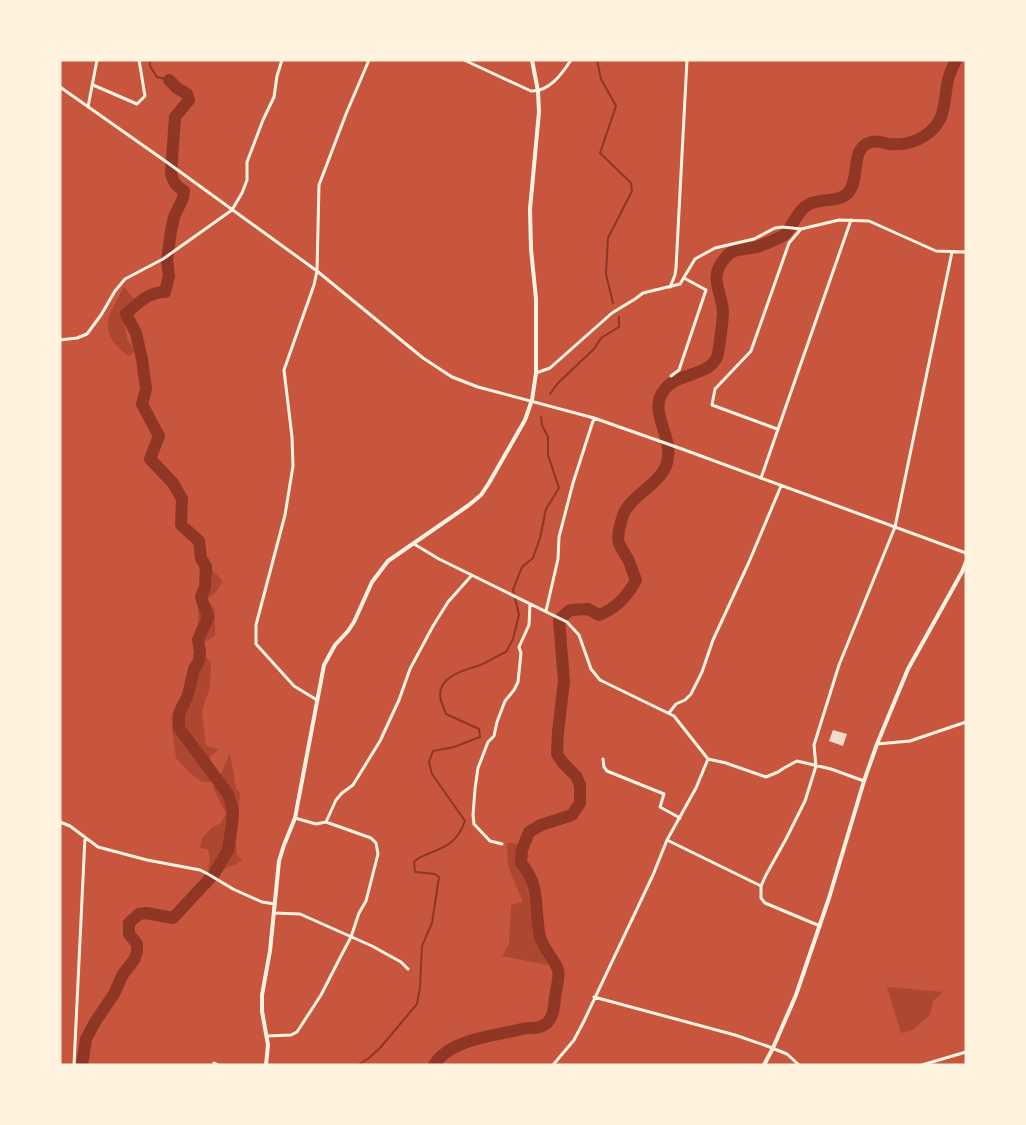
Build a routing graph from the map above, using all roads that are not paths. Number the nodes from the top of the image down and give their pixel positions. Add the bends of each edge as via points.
1 (97, 60) edge
2 (139, 60) edge
3 (282, 60) edge
4 (369, 60) edge
5 (464, 60) edge
6 (532, 60) edge
7 (571, 60) edge
8 (687, 60) edge
9 (93, 85) junction
10 (60, 87) edge
11 (538, 91) junction
12 (88, 107) junction
13 (232, 210) junction
14 (851, 220) junction
15 (799, 229) junction
16 (952, 252) junction
17 (966, 252) edge
18 (317, 271) junction
19 (684, 278) junction
20 (670, 287) junction
21 (60, 340) edge
22 (536, 373) junction
23 (670, 376) dead end
24 (532, 400) junction
25 (594, 418) junction
26 (777, 429) junction
27 (761, 478) junction
28 (781, 486) junction
29 (895, 527) junction
30 (414, 544) junction
31 (966, 553) edge
32 (966, 562) edge
33 (964, 573) edge
34 (472, 575) junction
35 (530, 604) junction
36 (546, 611) junction
37 (318, 700) junction
38 (669, 713) junction
39 (966, 722) edge
40 (878, 744) junction
41 (603, 759) dead end
42 (708, 759) junction
43 (816, 765) junction
44 (864, 781) junction
45 (295, 818) junction
46 (680, 818) junction
47 (60, 822) edge
48 (326, 822) junction
49 (85, 837) junction
50 (667, 840) junction
51 (502, 844) dead end
52 (761, 886) junction
53 (275, 904) junction
54 (274, 913) junction
55 (820, 926) junction
56 (351, 938) junction
57 (408, 969) dead end
58 (594, 997) junction
59 (267, 1036) junction
60 (773, 1048) junction
61 (966, 1052) edge
62 (74, 1065) edge
63 (266, 1065) edge
64 (553, 1065) edge
65 (764, 1065) edge
66 (799, 1065) edge
67 (922, 1065) edge

1 - 9 street
2 - 9 street via 145,96 137,104
3 - 13 street via 274,97 247,162 247,180
4 - 18 street via 319,185
5 - 11 street
6 - 11 street
7 - 11 street via 555,81
8 - 20 street via 676,268
9 - 12 street
10 - 12 street
11 - 22 street via 530,209
12 - 13 street
13 - 18 street
13 - 21 street via 163,259 125,279 87,334
14 - 15 street
14 - 16 street via 869,221 936,251
14 - 26 street
15 - 19 street via 775,228 754,239 716,248 695,259
15 - 26 street via 789,243 751,351 715,389 712,405
16 - 17 street
16 - 29 street
18 - 24 street via 435,367 478,387
18 - 37 street via 284,370 293,466 285,515 256,625 256,644 294,686
19 - 20 street
19 - 23 street via 706,290 679,370
20 - 22 street via 634,299 550,368
22 - 24 street
24 - 25 street
24 - 30 street via 525,420 481,495
25 - 27 street
25 - 36 street via 559,537
26 - 27 street
27 - 28 street
28 - 29 street
28 - 38 street via 702,672 690,694
29 - 31 street
29 - 43 street via 839,665 814,745
30 - 34 street
30 - 37 street via 388,561 375,577 354,622 329,654
32 - 33 street
33 - 40 street via 908,669
34 - 35 street
34 - 48 street via 433,626 380,741 353,785 336,800
35 - 36 street
35 - 51 street via 529,624 519,646 518,682 505,701 494,736 488,742 475,789 474,824 489,841
36 - 38 street via 567,622 579,635 591,669 600,680
37 - 45 street
38 - 42 street
39 - 40 street via 910,741
40 - 44 street
41 - 46 street via 607,771 664,794 660,807
42 - 43 street via 766,777 797,761
42 - 46 street
43 - 44 street
43 - 52 street via 805,801
44 - 55 street
45 - 48 street via 316,824
45 - 53 street via 279,861
46 - 50 street
47 - 49 street
48 - 56 street via 376,843 378,854 366,901
49 - 53 street via 106,850 200,870 233,889
49 - 62 street
50 - 52 street
50 - 58 street
52 - 55 street via 765,903
53 - 54 street
54 - 56 street via 300,914
54 - 59 street via 261,995
55 - 60 street
56 - 57 street
56 - 59 street via 297,1032
58 - 60 street
58 - 64 street via 574,1040
59 - 63 street
60 - 65 street
60 - 66 street
61 - 67 street

